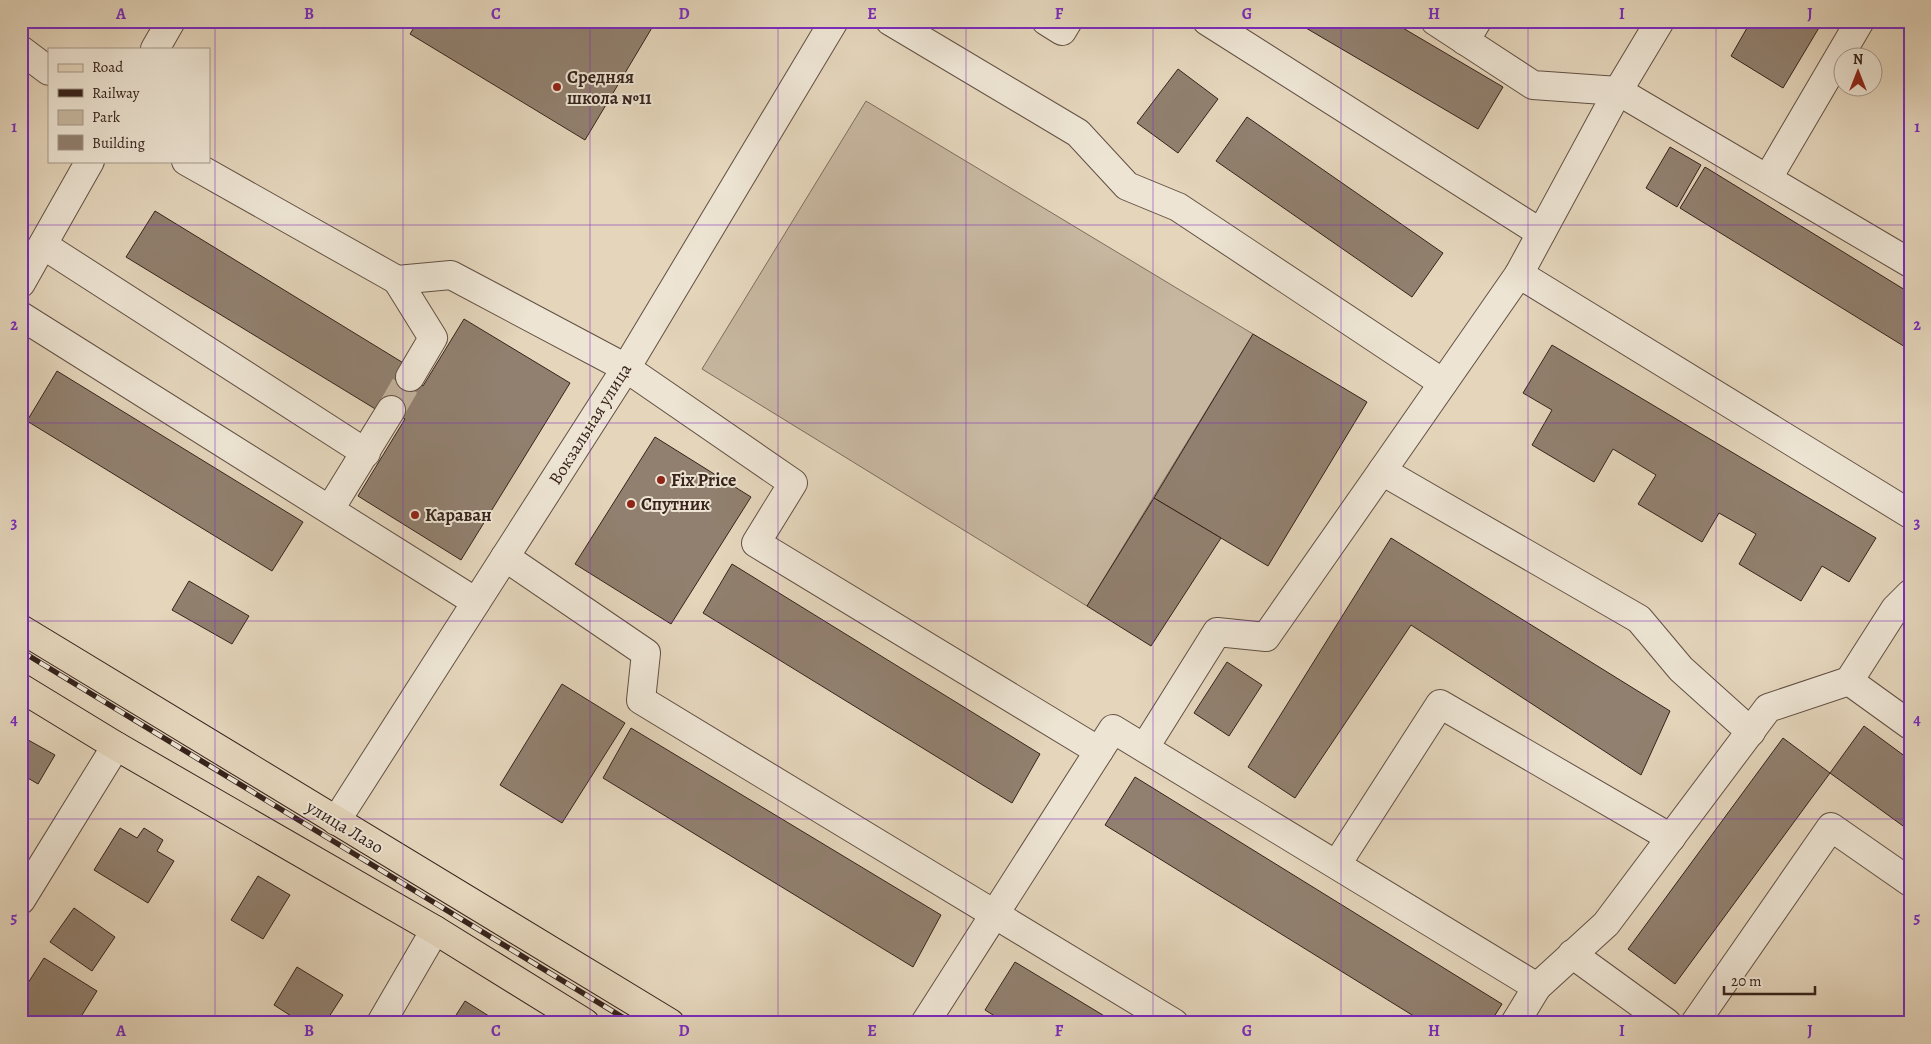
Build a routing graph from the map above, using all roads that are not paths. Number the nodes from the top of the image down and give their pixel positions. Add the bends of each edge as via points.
1 (171, 21) edge
2 (834, 21) edge
3 (890, 21) edge
4 (1046, 21) edge
5 (1068, 21) edge
6 (1207, 21) edge
7 (1435, 21) edge
8 (1660, 21) edge
9 (1860, 21) edge
10 (1471, 31) edge
11 (156, 48) edge
12 (21, 50) edge
13 (48, 70) edge
14 (1618, 91) junction
15 (89, 162) edge
16 (188, 162) edge
17 (1768, 178) junction
18 (1541, 233) junction
19 (43, 245) junction
20 (1910, 263) edge
21 (1519, 274) junction
22 (397, 280) junction
23 (21, 284) edge
24 (21, 316) edge
25 (626, 368) junction
26 (410, 378) tunnel mouth
27 (1443, 383) junction
28 (391, 410) tunnel mouth
29 (366, 453) junction
30 (1382, 471) junction
31 (330, 509) junction
32 (1910, 514) edge
33 (505, 557) junction
34 (1910, 594) edge
35 (476, 602) junction
36 (21, 629) edge
37 (1849, 681) junction
38 (21, 688) edge
39 (1910, 725) edge
40 (1751, 732) junction
41 (116, 746) junction
42 (1145, 747) junction
43 (1099, 751) junction
44 (336, 821) junction
45 (1671, 838) junction
46 (1337, 864) junction
47 (1910, 882) edge
48 (21, 900) edge
49 (995, 914) junction
50 (435, 930) junction
51 (1572, 954) junction
52 (1538, 987) junction
53 (381, 1023) edge
54 (585, 1023) edge
55 (670, 1023) edge
56 (925, 1023) edge
57 (1174, 1023) edge
58 (1515, 1023) edge
59 (1667, 1023) edge
60 (1695, 1023) edge

1 - 11 street
2 - 25 street, Вокзальная улица
3 - 27 street via 1078,133 1127,186 1178,207
4 - 5 street via 1062,32
6 - 18 street
7 - 10 street
8 - 14 street
9 - 17 street
10 - 14 street via 1533,85
12 - 13 street
14 - 17 street
14 - 18 street
15 - 19 street
16 - 22 street
17 - 20 street
18 - 21 street
19 - 23 street
19 - 29 street
21 - 27 street
21 - 32 street
22 - 25 street via 451,275
22 - 26 street via 433,338
24 - 31 street
25 - 33 street, Вокзальная улица
25 - 43 street via 793,483 756,543
27 - 30 street
28 - 29 street
29 - 31 street
30 - 40 street via 1639,619 1681,669
30 - 42 street via 1266,637 1218,632
31 - 35 street
33 - 35 street, Вокзальная улица
33 - 49 street via 646,653 641,700
34 - 37 street via 1895,610
35 - 44 street, Вокзальная улица
36 - 44 main road, улица Лазо
37 - 39 street
37 - 40 street via 1768,708
38 - 41 main road
40 - 45 street
41 - 48 street
41 - 50 main road
42 - 43 street via 1113,728
42 - 46 street
43 - 49 street
44 - 55 main road, улица Лазо
45 - 46 street via 1440,704
45 - 51 street via 1606,924
46 - 52 street
47 - 60 street via 1831,827
49 - 56 street
49 - 57 street
50 - 53 street
50 - 54 main road
51 - 52 street
51 - 59 street
52 - 58 street

